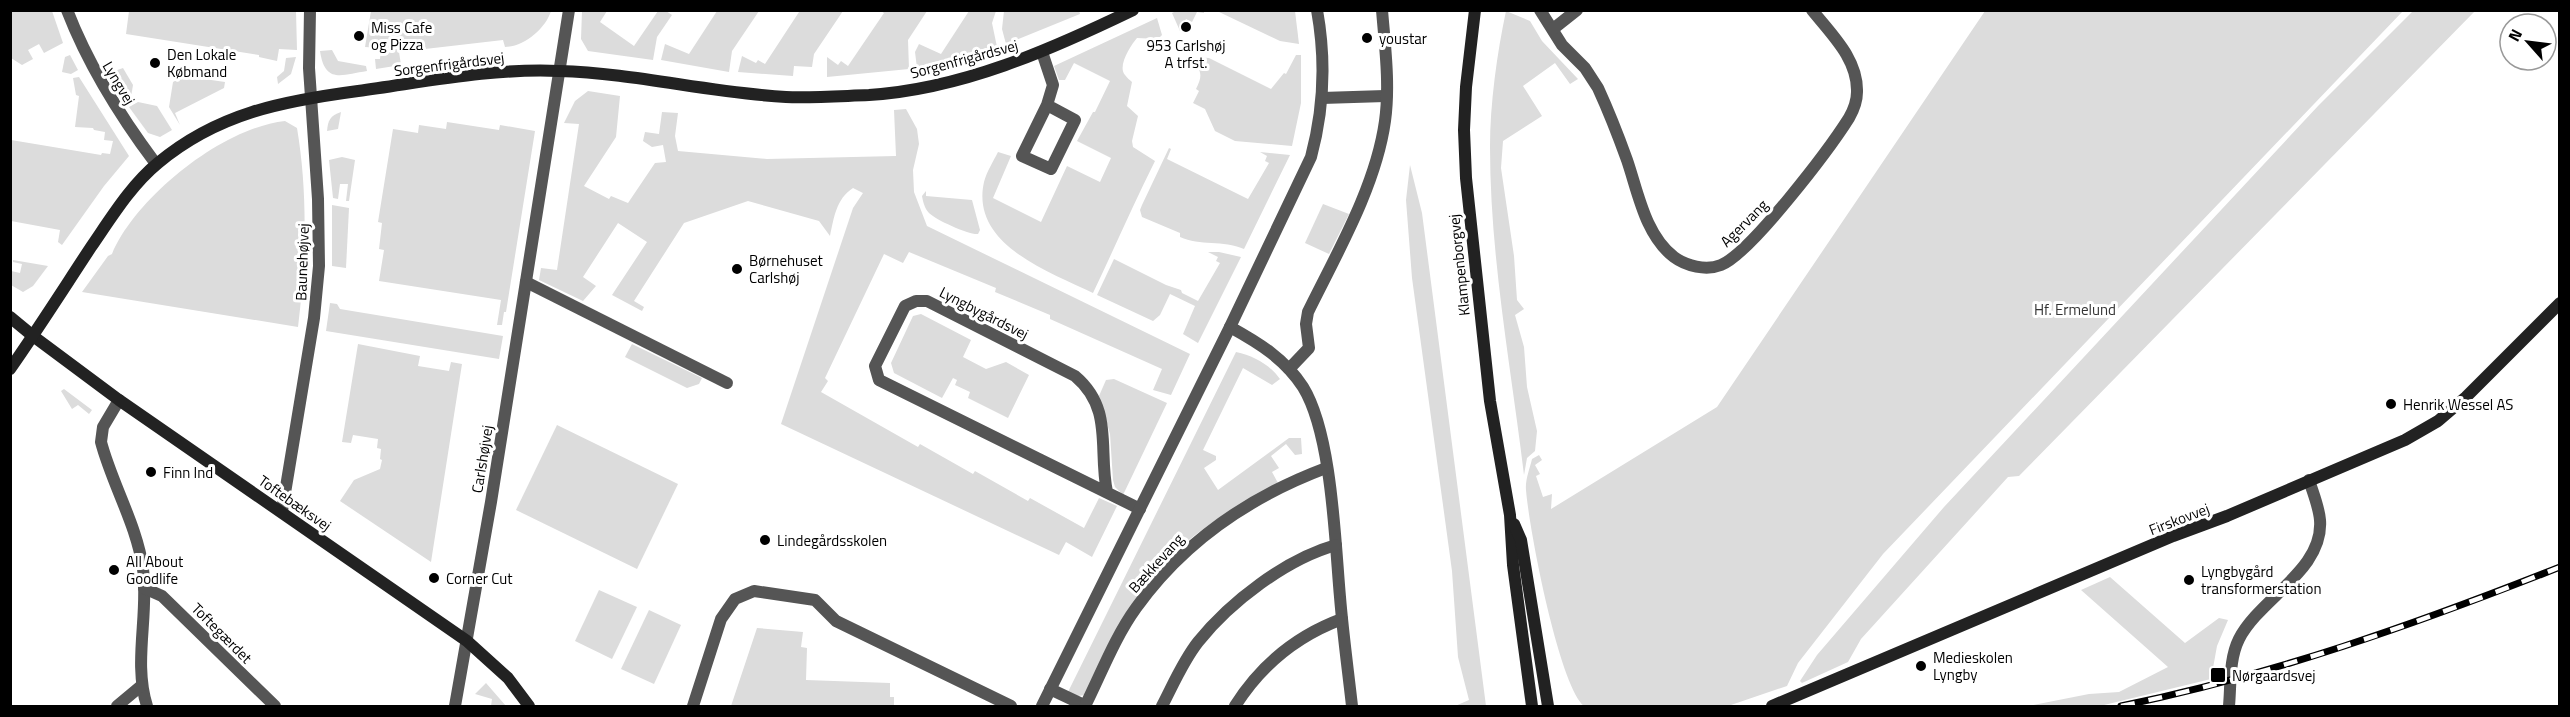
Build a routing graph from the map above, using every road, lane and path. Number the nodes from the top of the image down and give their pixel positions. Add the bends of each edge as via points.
1 (67, 10) edge
2 (310, 10) edge
3 (569, 10) edge
4 (1133, 10) edge
5 (1317, 10) edge
6 (1382, 10) edge
7 (1475, 10) edge
8 (1540, 10) edge
9 (1577, 10) edge
10 (1812, 10) edge
11 (1553, 28) junction
12 (1042, 52) junction
13 (561, 71) junction
14 (1385, 96) junction
15 (310, 97) junction
16 (1322, 98) junction
17 (1047, 105) junction
18 (156, 164) junction
19 (526, 282) junction
20 (2559, 303) edge
21 (10, 317) edge
22 (1230, 327) junction
23 (33, 336) junction
24 (10, 369) edge
25 (1289, 369) junction
26 (727, 383) dead end
27 (119, 400) junction
28 (1326, 468) junction
29 (2309, 480) junction
30 (1107, 492) junction
31 (1140, 509) junction
32 (282, 512) junction
33 (1510, 515) junction
34 (1336, 545) junction
35 (144, 588) junction
36 (1342, 619) junction
37 (467, 641) junction
38 (141, 686) junction
39 (1050, 689) junction
40 (117, 706) edge
41 (147, 706) edge
42 (275, 706) edge
43 (455, 706) edge
44 (529, 706) edge
45 (693, 706) edge
46 (1011, 706) edge
47 (1042, 706) edge
48 (1085, 706) edge
49 (1162, 706) edge
50 (1235, 706) edge
51 (1352, 706) edge
52 (1532, 706) edge
53 (1548, 706) edge
54 (1772, 706) edge
55 (2229, 706) edge

1 - 18 street, Lyngvej via 104,89
2 - 15 street, Baunehøjvej
3 - 13 street, Carlshøjvej
4 - 12 street, Sorgenfrigårdsvej
5 - 16 street
6 - 14 street
7 - 33 street, Klampenborgvej via 1466,87 1466,178 1490,401
8 - 11 street, Agervang
9 - 11 street
10 - 11 street, Agervang via 1851,61 1857,94 1850,116 1787,201 1738,254 1722,265 1708,268 1691,266 1675,258 1654,233 1598,88
12 - 13 street, Sorgenfrigårdsvej via 980,73 917,88 830,96 786,97
12 - 17 street via 1053,85
13 - 15 street, Sorgenfrigårdsvej via 498,71
13 - 19 street, Carlshøjvej
14 - 16 street
14 - 25 street via 1383,131 1359,209 1308,312 1309,348
15 - 18 street, Sorgenfrigårdsvej via 237,116
15 - 32 street, Baunehøjvej via 319,222 316,302
16 - 22 street via 1311,157
17 - 17 street via 1075,120 1051,169 1022,156
18 - 23 street, Sorgenfrigårdsvej via 108,223
19 - 26 street
19 - 37 street, Carlshøjvej
20 - 29 street, Firskovvej via 2438,421 2405,440
21 - 23 street, Toftebæksvej
22 - 25 street via 1264,346
22 - 31 street
23 - 24 street, Sorgenfrigårdsvej
23 - 27 street, Toftebæksvej
25 - 28 street via 1305,390 1315,414
27 - 32 street, Toftebæksvej
27 - 35 street via 103,427 101,442 141,557
28 - 34 street
28 - 48 street, Bækkevang via 1246,505 1186,549 1136,608
29 - 54 street, Firskovvej
29 - 55 street via 2320,515 2316,545 2309,560 2240,637 2232,663
30 - 30 street, Lyngbygårdsvej via 879,380 875,366 905,306 927,302 1086,385 1101,418
30 - 31 street, Lyngbygårdsvej
31 - 39 street
32 - 37 street, Toftebæksvej
33 - 52 street, Klampenborgvej
33 - 53 street, Klampenborgvej via 1521,540
34 - 36 street
34 - 49 street via 1318,550 1236,603 1198,642
35 - 38 street
35 - 42 street, Toftegærdet via 162,596
36 - 50 street via 1294,642 1252,682
36 - 51 street
37 - 43 street, Carlshøjvej
37 - 44 street, Toftebæksvej via 508,678
38 - 40 street
38 - 41 street
39 - 47 street
39 - 48 street, Bækkevang
45 - 46 street via 721,619 735,599 754,591 814,600 836,621

